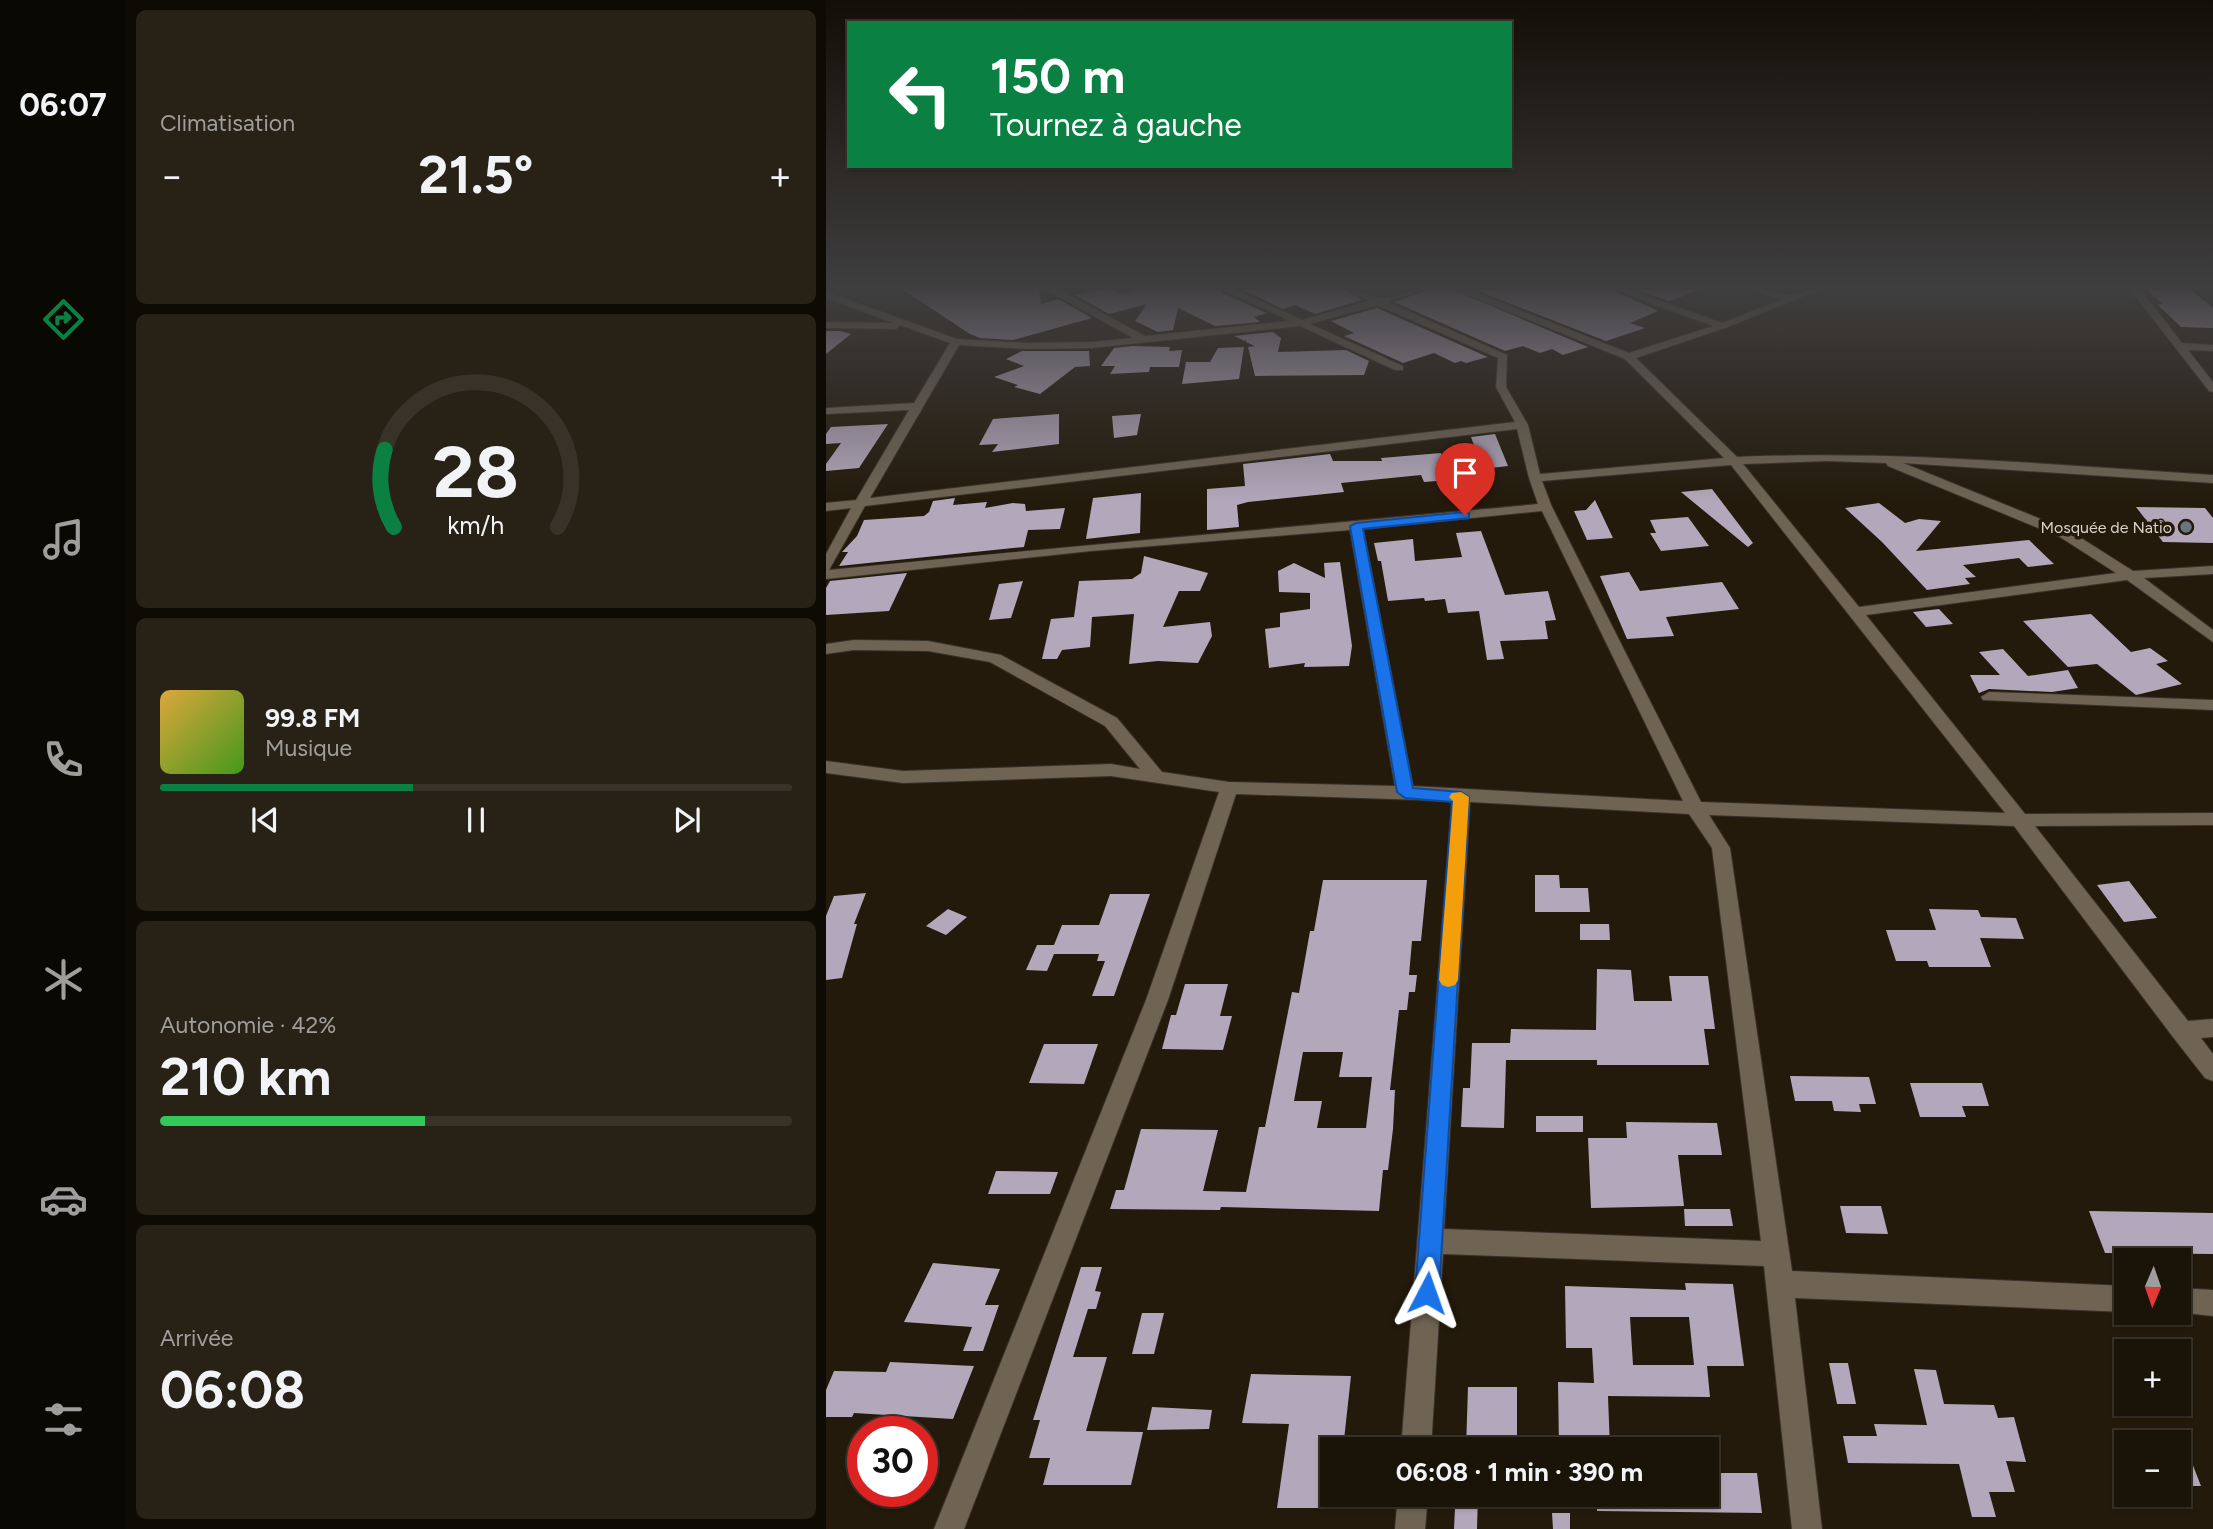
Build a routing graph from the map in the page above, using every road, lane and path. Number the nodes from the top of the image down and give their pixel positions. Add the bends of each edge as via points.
1 (945, 360) edge
2 (1383, 360) edge
3 (1503, 360) edge
4 (1632, 360) edge
5 (2191, 360) edge
6 (1399, 368) dead end
7 (2213, 389) edge
8 (918, 406) junction
9 (826, 411) edge
10 (1521, 425) junction
11 (1877, 457) junction
12 (1734, 461) junction
13 (1535, 478) junction
14 (2213, 479) edge
15 (859, 505) junction
16 (1546, 507) junction
17 (826, 508) edge
18 (1356, 526) junction
19 (826, 567) edge
20 (2213, 569) edge
21 (826, 575) edge
22 (2130, 575) junction
23 (1856, 612) junction
24 (2213, 637) edge
25 (826, 649) edge
26 (1989, 697) dead end
27 (2213, 705) edge
28 (826, 767) edge
29 (1156, 776) junction
30 (1229, 788) junction
31 (1405, 792) junction
32 (1461, 797) junction
33 (1695, 808) junction
34 (2213, 819) edge
35 (2019, 820) junction
36 (2213, 1028) edge
37 (2181, 1031) junction
38 (2213, 1072) edge
39 (1430, 1241) junction
40 (1776, 1254) junction
41 (1780, 1284) junction
42 (2114, 1298) edge
43 (2191, 1302) edge
44 (2213, 1303) edge
45 (1417, 1437) edge
46 (1412, 1507) edge
47 (949, 1529) edge
48 (1410, 1529) edge
49 (1807, 1529) edge

1 - 8 street
2 - 6 street
3 - 10 street via 1501,387
4 - 12 street
5 - 7 street
8 - 9 street
8 - 15 street
10 - 13 street
10 - 15 street
11 - 12 street
11 - 14 street
11 - 22 street via 2065,534
12 - 13 street
12 - 23 street
13 - 16 street
15 - 17 street
15 - 19 street
16 - 18 street
16 - 33 street
18 - 21 street
18 - 31 street
20 - 22 street
22 - 23 street
22 - 24 street
23 - 35 street
25 - 29 street via 929,646 995,658 1111,722
26 - 27 street
28 - 29 street via 903,777 1111,770
29 - 30 street
30 - 31 street
30 - 47 street via 1157,1000
31 - 32 street
32 - 33 street
32 - 39 street
33 - 35 street
33 - 40 street via 1721,848
34 - 35 street
35 - 37 street
36 - 37 street
37 - 38 street
39 - 40 street
39 - 45 street
40 - 41 street
41 - 42 street
41 - 49 street
43 - 44 street
46 - 48 street

